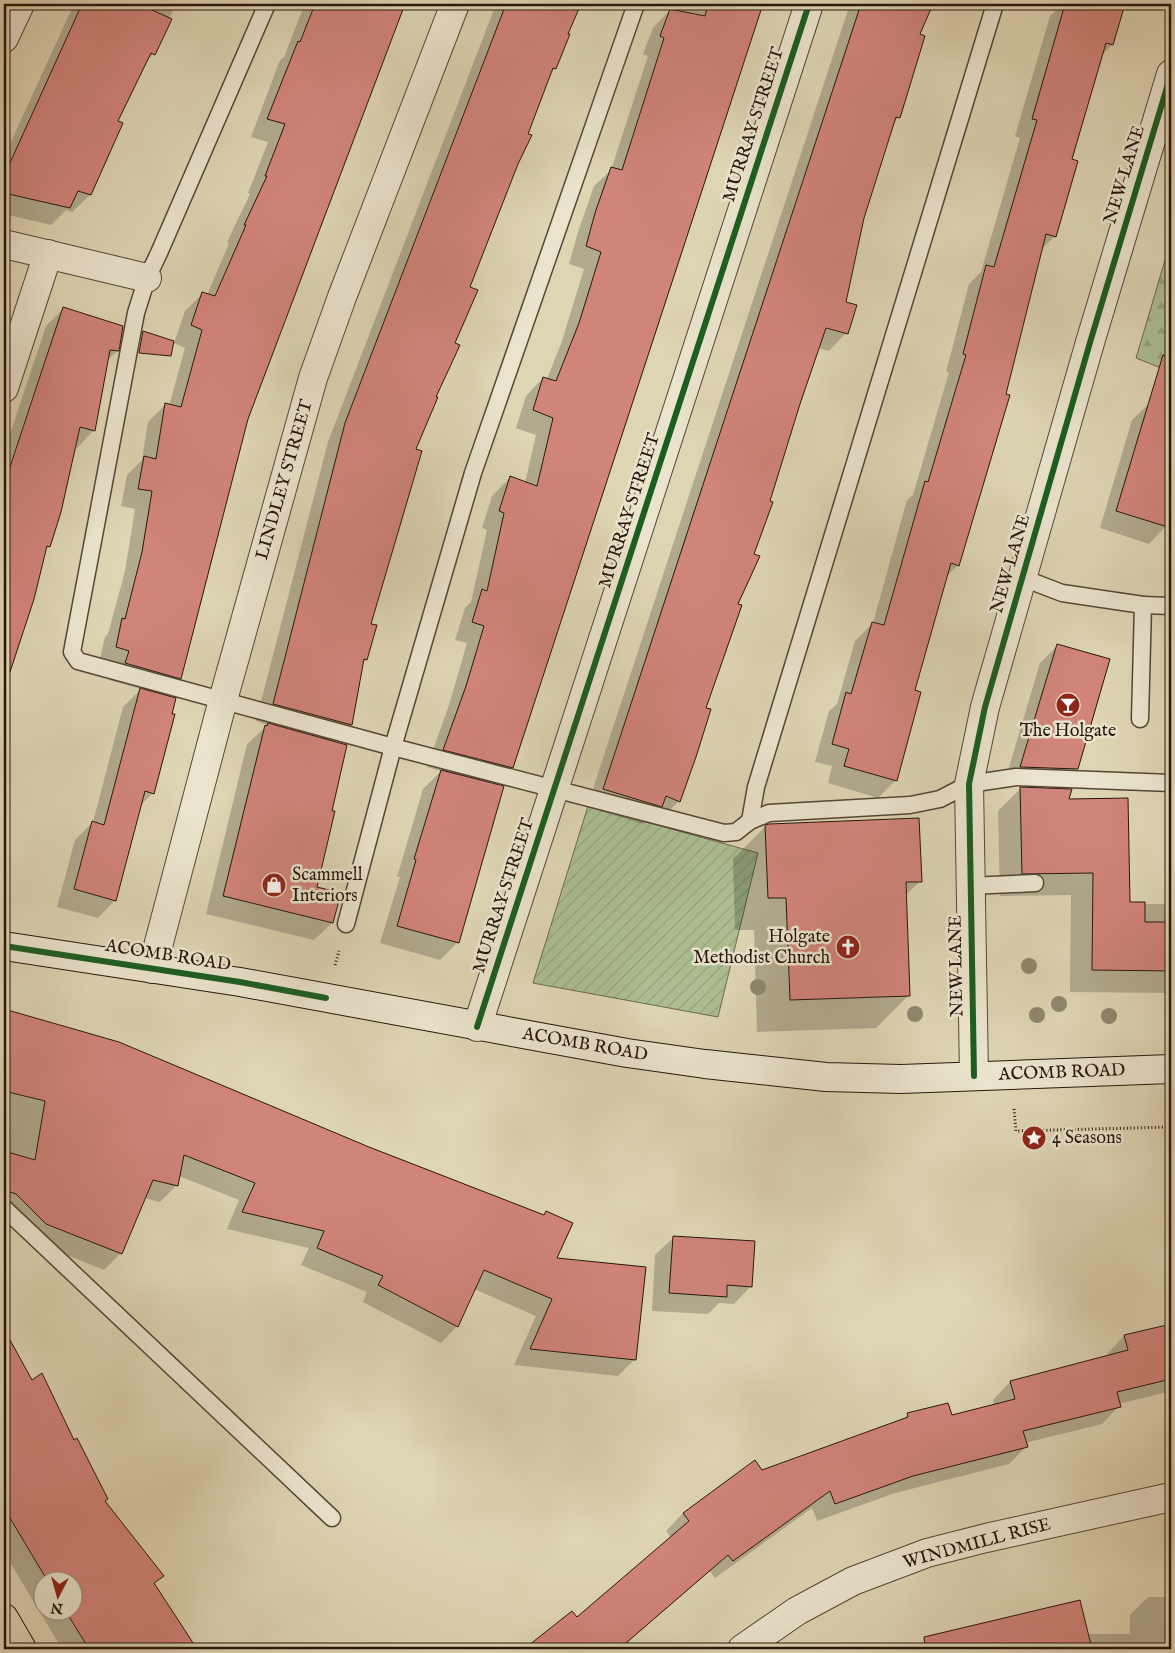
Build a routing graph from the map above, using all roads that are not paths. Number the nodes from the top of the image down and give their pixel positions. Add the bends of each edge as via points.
1 (20, 4) edge
2 (267, 4) edge
3 (455, 4) edge
4 (636, 4) edge
5 (810, 4) edge
6 (995, 4) edge
7 (4, 38) edge
8 (1171, 74) edge
9 (4, 244) edge
10 (48, 254) junction
11 (146, 278) junction
12 (4, 388) edge
13 (1023, 578) junction
14 (1143, 605) junction
15 (1171, 606) edge
16 (223, 700) junction
17 (1140, 719) dead end
18 (393, 747) junction
19 (1171, 783) edge
20 (969, 784) junction
21 (554, 789) junction
22 (750, 821) junction
23 (1035, 883) dead end
24 (970, 886) junction
25 (346, 924) road end
26 (4, 946) edge
27 (152, 969) junction
28 (477, 1027) junction
29 (1171, 1069) edge
30 (974, 1076) junction
31 (4, 1208) edge
32 (1171, 1497) edge
33 (332, 1518) dead end
34 (4, 1618) edge
35 (22, 1649) edge
36 (742, 1649) edge

1 - 7 street
2 - 11 lane
3 - 16 street, LINDLEY STREET via 313,378
4 - 18 lane via 473,473
5 - 21 street, MURRAY STREET
6 - 22 lane via 756,787
8 - 13 street, NEW LANE
9 - 10 street
10 - 11 street
10 - 12 street
11 - 16 lane via 136,313 72,652 78,661
13 - 14 lane via 1062,593
13 - 20 street, NEW LANE via 985,707
14 - 15 lane
14 - 17 lane
16 - 18 lane
16 - 27 street, LINDLEY STREET
18 - 21 lane
18 - 25 lane
19 - 20 lane via 1016,777
20 - 22 lane via 940,800 910,805 768,813
20 - 24 street, NEW LANE
21 - 22 lane via 724,833 736,832
21 - 28 street, MURRAY STREET
23 - 24 lane
24 - 30 street, NEW LANE
26 - 27 street, ACOMB ROAD
27 - 28 street, ACOMB ROAD via 240,982
28 - 30 street, ACOMB ROAD via 628,1053 826,1077 901,1079
29 - 30 street, ACOMB ROAD
31 - 33 lane
32 - 36 street, WINDMILL RISE via 927,1553 853,1581 796,1611
34 - 35 main road

